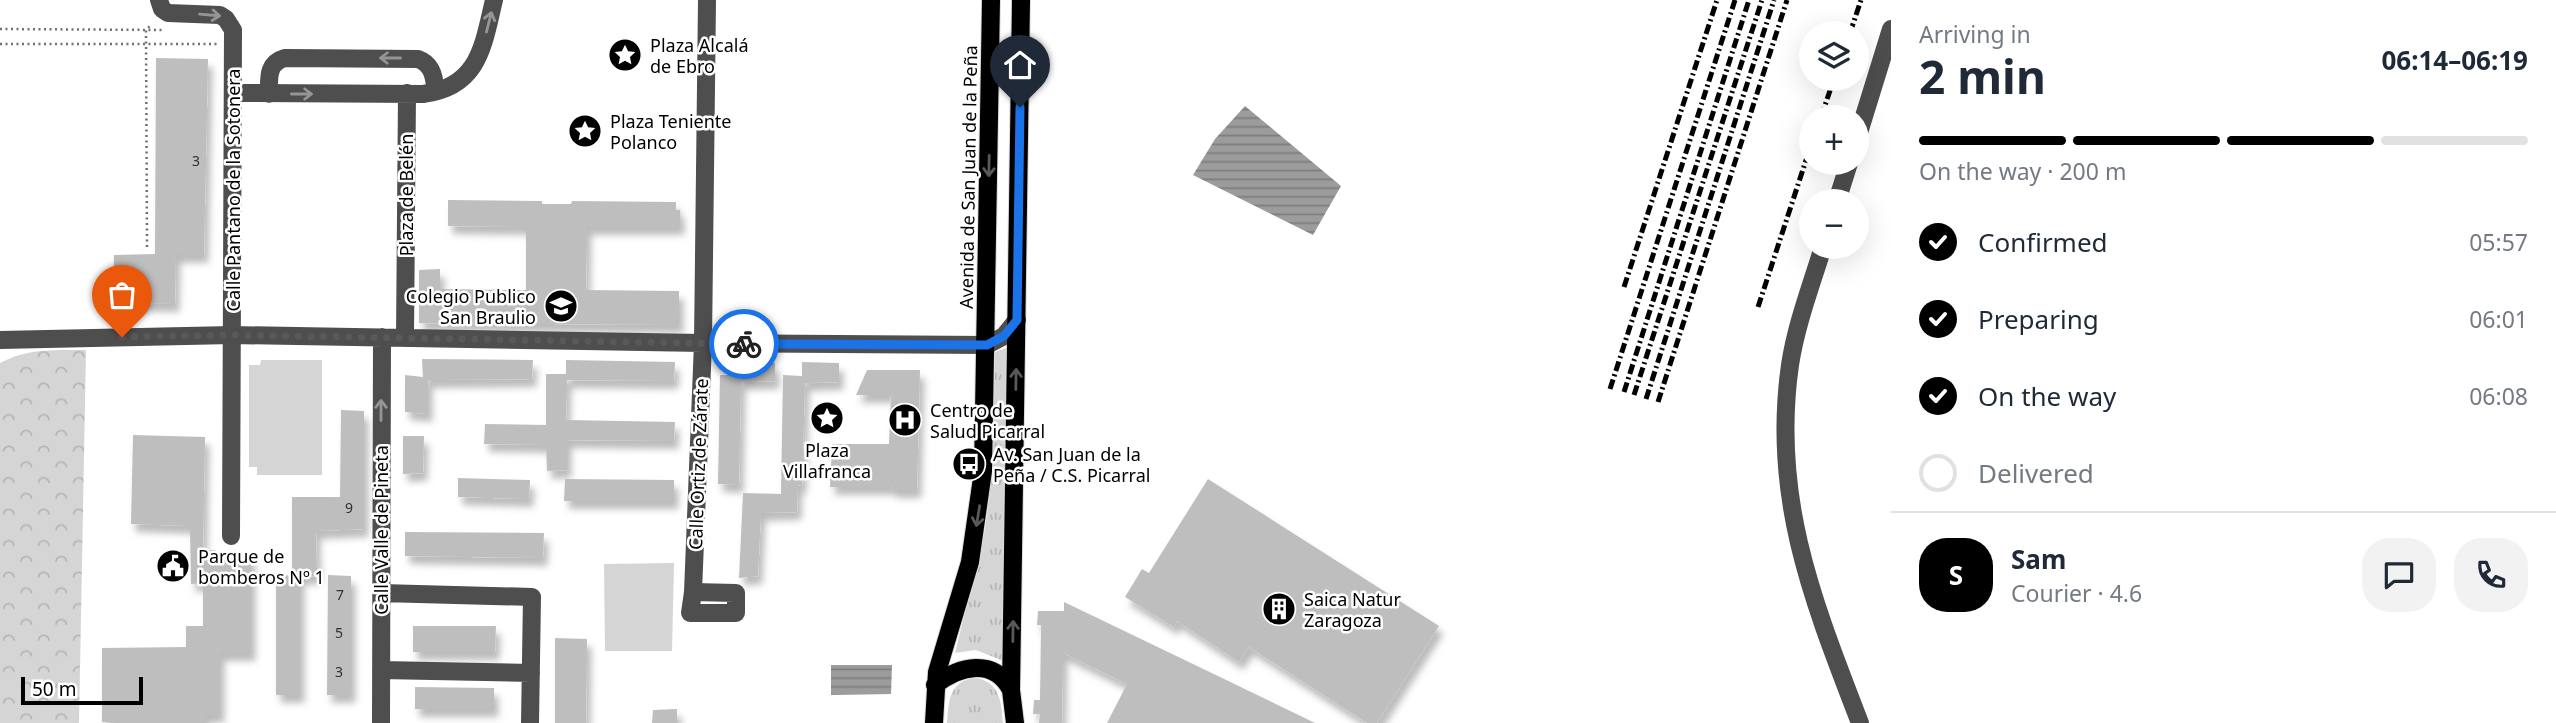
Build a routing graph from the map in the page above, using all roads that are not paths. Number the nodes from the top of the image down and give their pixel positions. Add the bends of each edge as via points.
1 (494, 0) edge
2 (707, 0) edge
3 (991, 0) edge
4 (1021, 0) edge
5 (162, 6) edge
6 (1891, 29) edge
7 (435, 92) junction
8 (234, 93) junction
9 (407, 93) junction
10 (269, 94) junction
11 (1868, 105) edge
12 (1819, 259) edge
13 (1017, 320) junction
14 (0, 328) edge
15 (232, 335) junction
16 (382, 337) junction
17 (405, 338) junction
18 (40, 339) junction
19 (0, 340) edge
20 (703, 343) junction
21 (987, 345) junction
22 (0, 353) edge
23 (231, 536) dead end
24 (693, 592) dead end
25 (381, 593) junction
26 (381, 670) junction
27 (531, 673) junction
28 (935, 685) junction
29 (1011, 690) junction
30 (381, 723) edge
31 (530, 723) edge
32 (933, 723) edge
33 (1016, 723) edge
34 (1860, 723) edge

7 -> 1 street via 473,68
2 - 20 street, Calle Ortiz de Zárate
3 -> 21 main road, Avenida de San Juan de la Peña
4 - 13 main road
5 -> 8 street, Calle Pantano de la Sotonera via 220,15 230,23
6 - 11 street
7 - 9 street
7 -> 10 street via 432,71 418,59 285,58 270,69
8 - 10 street
8 - 15 street, Calle Pantano de la Sotonera
10 -> 9 street
9 - 17 street, Plaza de Belén
12 - 34 street via 1790,364 1785,459 1797,542 1809,585
13 - 21 street via 1004,336
29 -> 13 main road
14 - 18 street
15 - 16 street
15 - 18 street
15 - 23 street, Calle Pantano de la Sotonera
16 - 17 street
25 -> 16 street, Calle Valle de Pineta
17 - 20 street
18 - 19 street
18 - 22 street
20 - 21 street
20 - 24 street, Calle Ortiz de Zárate
21 -> 28 main road, Avenida de San Juan de la Peña via 981,497 970,562
25 - 26 street, Calle Valle de Pineta
25 - 27 street via 532,597
26 - 27 street
26 - 30 street, Calle Valle de Pineta
27 - 31 street
28 - 29 main road via 962,669 979,668 1000,675
28 - 32 main road, Avenida de San Juan de la Peña
29 - 33 main road

